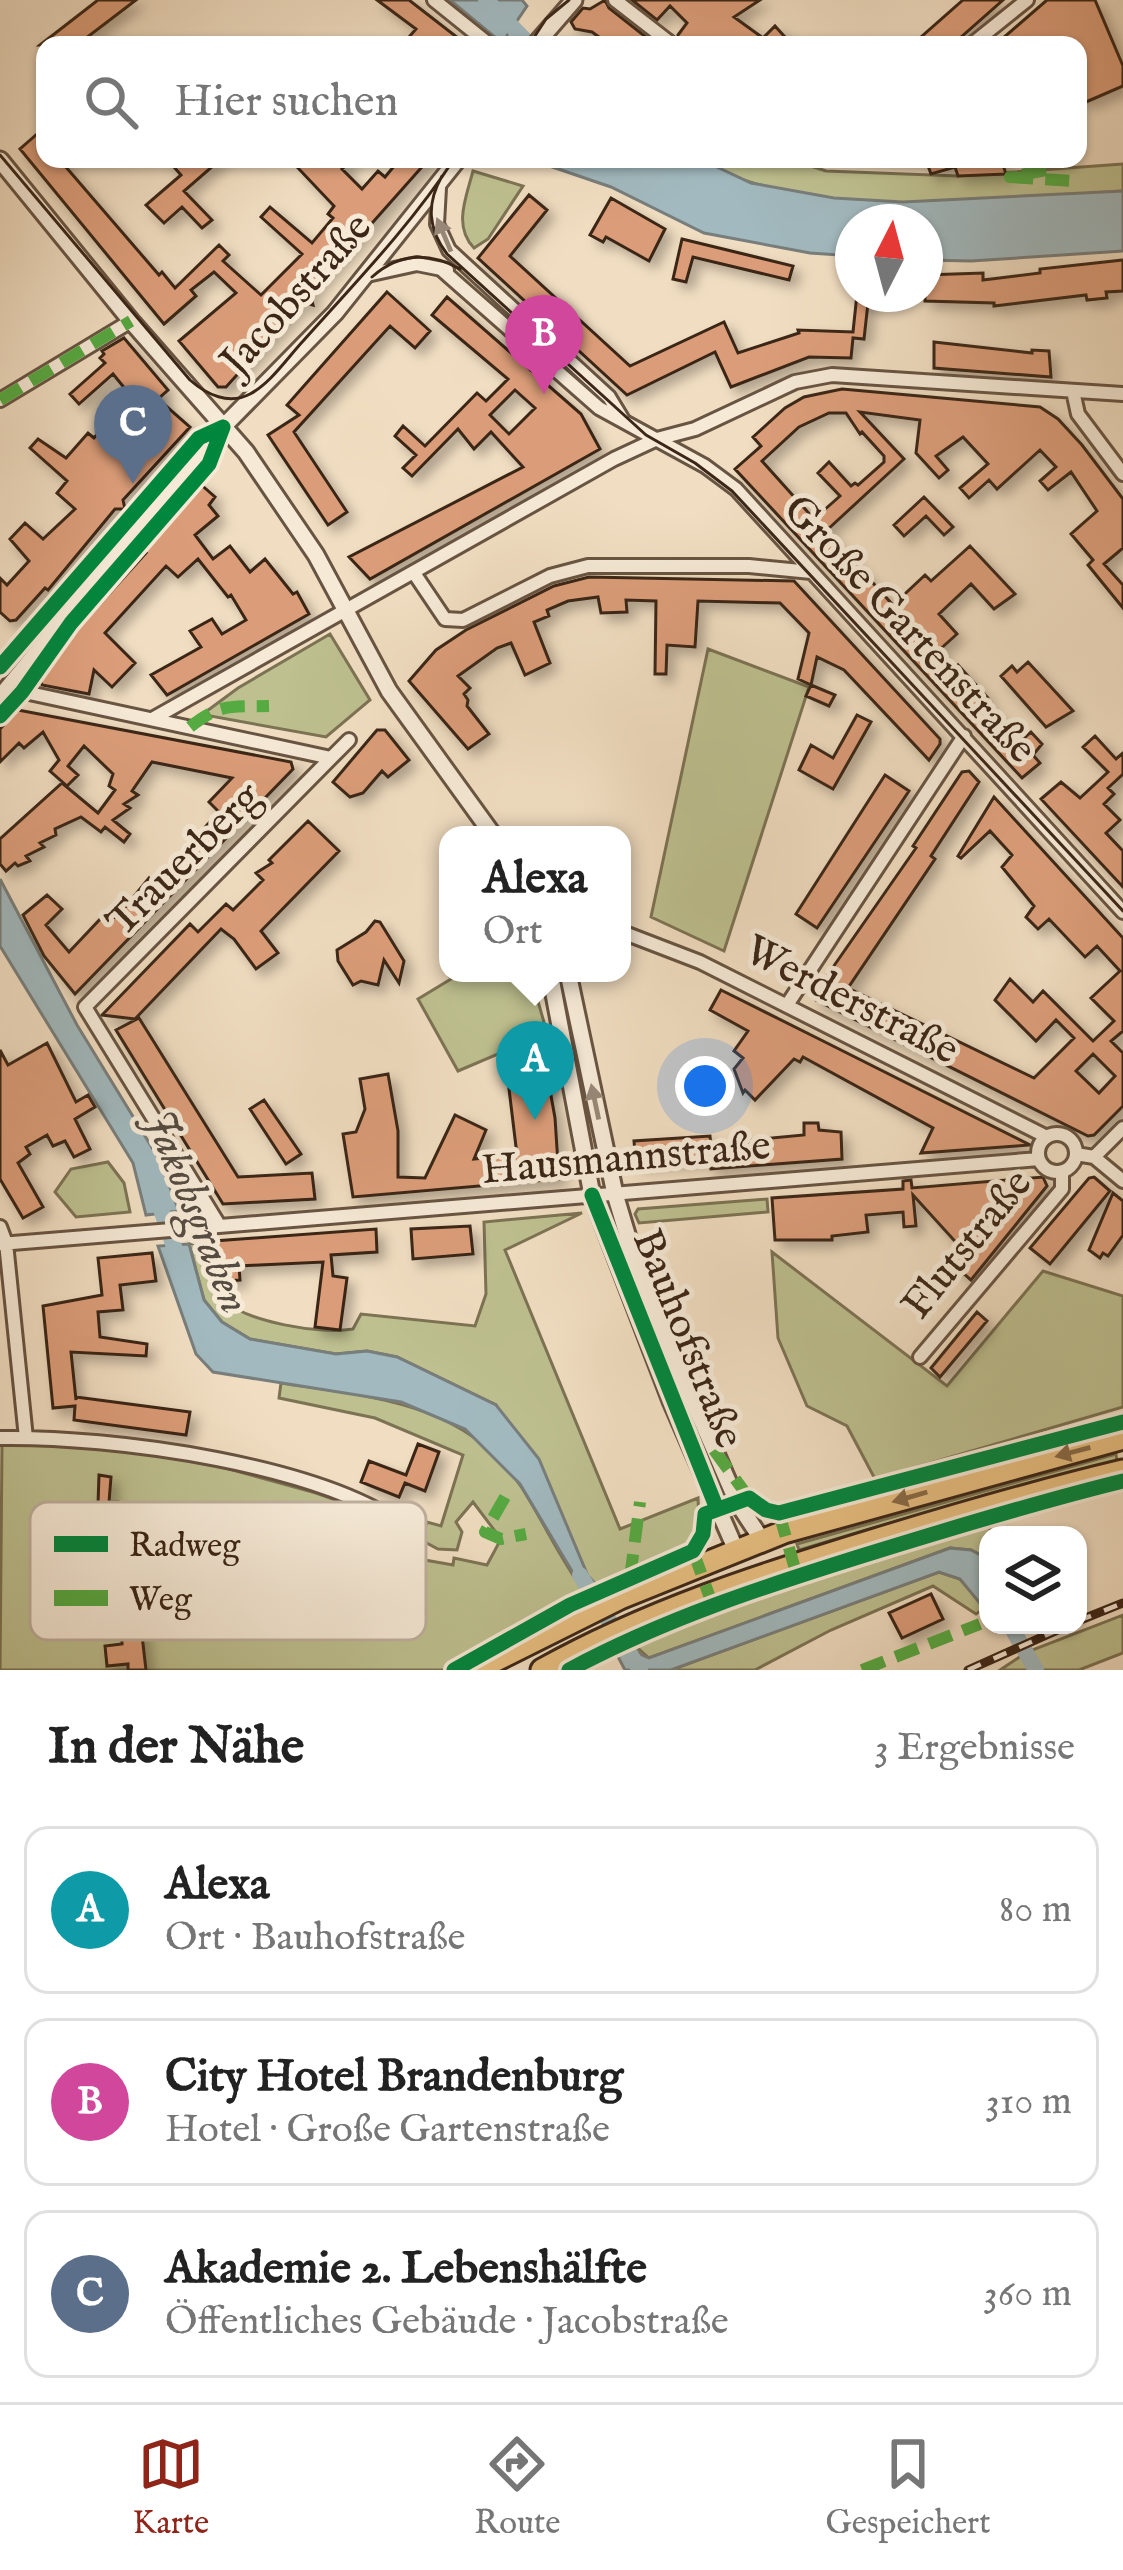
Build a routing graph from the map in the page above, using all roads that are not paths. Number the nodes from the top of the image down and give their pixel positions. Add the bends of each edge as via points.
1 (434, 0) edge
2 (574, 0) edge
3 (615, 0) edge
4 (1027, 0) edge
5 (479, 36) edge
6 (541, 36) edge
7 (662, 36) edge
8 (982, 36) edge
9 (0, 160) edge
10 (452, 168) edge
11 (439, 188) junction
12 (441, 269) junction
13 (472, 274) junction
14 (366, 275) junction
15 (131, 321) junction
16 (1073, 391) junction
17 (1123, 394) edge
18 (0, 400) edge
19 (623, 421) junction
20 (224, 427) junction
21 (657, 439) junction
22 (1123, 474) edge
23 (812, 572) junction
24 (414, 573) junction
25 (344, 613) junction
26 (3, 693) edge
27 (154, 718) junction
28 (964, 736) junction
29 (350, 740) dead end
30 (331, 758) junction
31 (486, 826) edge
32 (1123, 911) edge
33 (631, 935) edge
34 (552, 982) edge
35 (570, 982) edge
36 (787, 1005) junction
37 (1123, 1128) edge
38 (1048, 1137) junction
39 (1076, 1154) junction
40 (1094, 1157) junction
41 (1039, 1159) junction
42 (1062, 1172) junction
43 (1123, 1181) edge
44 (615, 1194) junction
45 (592, 1196) junction
46 (0, 1226) edge
47 (219, 1226) junction
48 (3, 1244) edge
49 (920, 1357) dead end
50 (0, 1438) edge
51 (26, 1438) junction
52 (1123, 1438) edge
53 (1123, 1471) edge
54 (358, 1502) edge
55 (762, 1540) junction
56 (736, 1550) junction
57 (760, 1575) junction
58 (476, 1670) edge
59 (542, 1670) edge

1 - 5 street
2 - 6 street
3 - 7 street
4 - 8 street
9 - 15 street
10 - 11 street, Jacobstraße
13 -> 11 street, Große Gartenstraße via 442,238
11 - 14 street, Jacobstraße
12 - 13 street
12 - 14 street via 417,264
12 - 19 street, Große Gartenstraße
13 - 19 street, Große Gartenstraße via 609,397
14 - 20 street, Jacobstraße
15 - 18 street
15 - 20 street
16 - 17 street
16 - 21 street via 832,374
16 - 22 street via 1078,414
19 - 21 street, Große Gartenstraße
20 - 25 street via 316,554
20 - 26 street, Jacobstraße
21 - 23 street, Große Gartenstraße via 736,490
21 - 24 street
23 - 24 street via 588,566 463,620 445,619
23 - 28 street, Große Gartenstraße
24 - 25 street
25 - 27 street
25 - 31 street
26 - 27 street, Trauerberg
27 - 30 street, Trauerberg
28 - 32 street, Große Gartenstraße
28 - 36 street
29 - 30 street, Trauerberg
30 - 47 street, Trauerberg via 85,1007
33 - 36 street, Werderstraße
34 - 45 street, Bauhofstraße
44 -> 35 street, Bauhofstraße
36 - 38 street, Werderstraße
37 - 40 street, Flutstraße
38 - 39 street, Werderstraße via 1064,1136
38 - 41 street
39 - 40 street, Flutstraße
39 - 42 street
40 - 43 street
41 - 42 street
41 - 44 street, Hausmannstraße
42 - 49 street, Flutstraße via 1062,1189
44 - 45 street, Hausmannstraße
44 - 55 street, Bauhofstraße via 669,1352
45 - 47 street, Hausmannstraße
45 - 56 street, Bauhofstraße
46 - 48 street
47 - 48 street, Hausmannstraße
48 - 51 street
50 - 51 street
51 - 54 street via 213,1458
52 -> 55 main road
53 - 57 main road
55 - 56 main road
55 - 57 main road
56 - 57 main road
56 - 58 main road
57 - 59 main road via 634,1623

